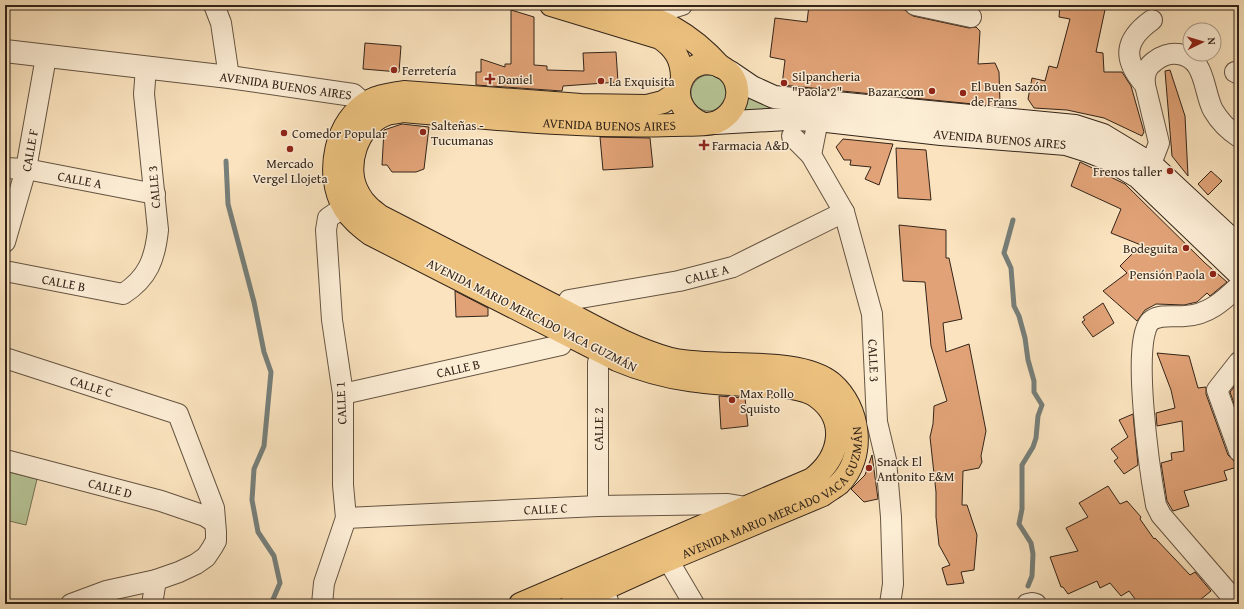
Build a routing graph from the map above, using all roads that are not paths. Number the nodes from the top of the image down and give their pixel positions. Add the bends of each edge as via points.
1 (214, 5) edge
2 (551, 5) edge
3 (616, 5) edge
4 (682, 5) edge
5 (915, 5) edge
6 (971, 17) dead end
7 (657, 19) junction
8 (1152, 20) dead end
9 (5, 51) edge
10 (46, 57) junction
11 (146, 67) junction
12 (726, 69) junction
13 (229, 77) junction
14 (680, 85) junction
15 (1145, 85) junction
16 (820, 112) junction
17 (370, 113) junction
18 (709, 123) junction
19 (792, 136) dead end
20 (1239, 137) edge
21 (811, 155) junction
22 (1151, 164) junction
23 (5, 168) edge
24 (26, 170) junction
25 (155, 194) junction
26 (344, 207) junction
27 (844, 212) junction
28 (5, 242) edge
29 (1239, 246) edge
30 (5, 271) edge
31 (1239, 274) edge
32 (1239, 286) edge
33 (122, 294) joint
34 (565, 311) junction
35 (568, 334) junction
36 (605, 343) junction
37 (5, 358) edge
38 (1239, 362) edge
39 (342, 394) junction
40 (877, 422) junction
41 (846, 427) junction
42 (1239, 451) edge
43 (5, 460) edge
44 (598, 506) junction
45 (749, 516) junction
46 (346, 518) junction
47 (214, 522) junction
48 (664, 551) junction
49 (156, 580) junction
50 (606, 597) edge
51 (71, 604) edge
52 (152, 604) edge
53 (322, 604) edge
54 (520, 604) edge
55 (571, 604) edge
56 (694, 604) edge
57 (890, 604) edge
58 (1027, 604) edge
59 (1036, 604) edge
60 (1238, 604) edge

1 - 13 street via 220,23
2 - 14 main road via 660,38 680,59
3 - 7 main road
4 - 7 street via 669,9
5 - 6 street
7 - 12 main road via 681,30
8 - 15 street via 1131,40 1129,49 1130,62 1136,75
9 - 10 main road, AVENIDA BUENOS AIRES
10 - 11 main road, AVENIDA BUENOS AIRES
10 - 24 street, CALLE F
11 - 13 main road, AVENIDA BUENOS AIRES
11 - 25 street, CALLE 3 via 144,94
12 - 14 main road via 712,64 702,64 693,68
12 - 16 main road, AVENIDA BUENOS AIRES via 763,93
12 - 18 main road via 735,79 737,98 728,114
13 - 17 main road, AVENIDA BUENOS AIRES via 353,95
14 - 17 main road, AVENIDA BUENOS AIRES via 663,102 647,106 582,105 404,92 372,100
14 - 18 main road via 681,106 684,111 694,120
15 - 20 street via 1146,72 1153,62 1168,54 1186,56 1199,66 1213,110 1226,128
15 - 22 street via 1159,143
16 - 18 main road, AVENIDA BUENOS AIRES via 787,119
16 - 21 street
16 - 22 main road, AVENIDA BUENOS AIRES via 1076,126 1103,135
16 - 31 main road, AVENIDA BUENOS AIRES via 940,134 1066,144 1088,150 1138,177
17 - 18 main road, AVENIDA BUENOS AIRES via 402,111 583,125
17 - 26 main road, AVENIDA MARIO MERCADO VACA GUZMÁN via 351,118 337,145 334,166 337,188
17 - 34 main road, AVENIDA MARIO MERCADO VACA GUZMÁN via 367,129 353,155 352,174 358,193 368,207 380,216
19 - 21 street, CALLE 3
21 - 27 street, CALLE 3
22 - 29 main road, AVENIDA BUENOS AIRES
23 - 24 street, CALLE A
24 - 25 street, CALLE A
24 - 28 street, CALLE F
25 - 33 street, CALLE 3 via 158,230 156,251 144,276
26 - 35 main road, AVENIDA MARIO MERCADO VACA GUZMÁN via 353,220 370,234
26 - 39 street, CALLE 1 via 328,218 326,230 332,320
27 - 34 street, CALLE A via 733,267 679,281 569,300
27 - 40 street, CALLE 3 via 872,314
30 - 33 street, CALLE B
32 - 60 street via 1210,311 1186,316 1160,317 1148,323 1144,330 1142,348 1141,388 1156,505
34 - 36 main road, AVENIDA MARIO MERCADO VACA GUZMÁN
35 - 36 main road, AVENIDA MARIO MERCADO VACA GUZMÁN
35 - 39 street, CALLE B via 561,345
36 - 41 main road, AVENIDA MARIO MERCADO VACA GUZMÁN via 672,359 707,364 787,367 811,372 839,390 852,410
36 - 44 street, CALLE 2 via 598,363
37 - 47 street, CALLE C via 178,414 214,508
38 - 42 street via 1217,390
39 - 46 street, CALLE 1
40 - 41 street
40 - 57 street, CALLE 3 via 886,460 891,517
41 - 45 main road, AVENIDA MARIO MERCADO VACA GUZMÁN via 857,436 848,471 839,483 824,495
43 - 47 street, CALLE D via 161,501 205,516
44 - 45 street, CALLE C via 728,504
44 - 46 street, CALLE C
45 - 48 main road, AVENIDA MARIO MERCADO VACA GUZMÁN
46 - 53 street, CALLE 1 via 324,583
47 - 49 street via 216,541 206,557 196,564
48 - 50 main road, AVENIDA MARIO MERCADO VACA GUZMÁN
48 - 54 main road, AVENIDA MARIO MERCADO VACA GUZMÁN
48 - 56 street
49 - 51 street via 106,591
49 - 52 street
50 - 55 main road, AVENIDA MARIO MERCADO VACA GUZMÁN
58 - 59 street

